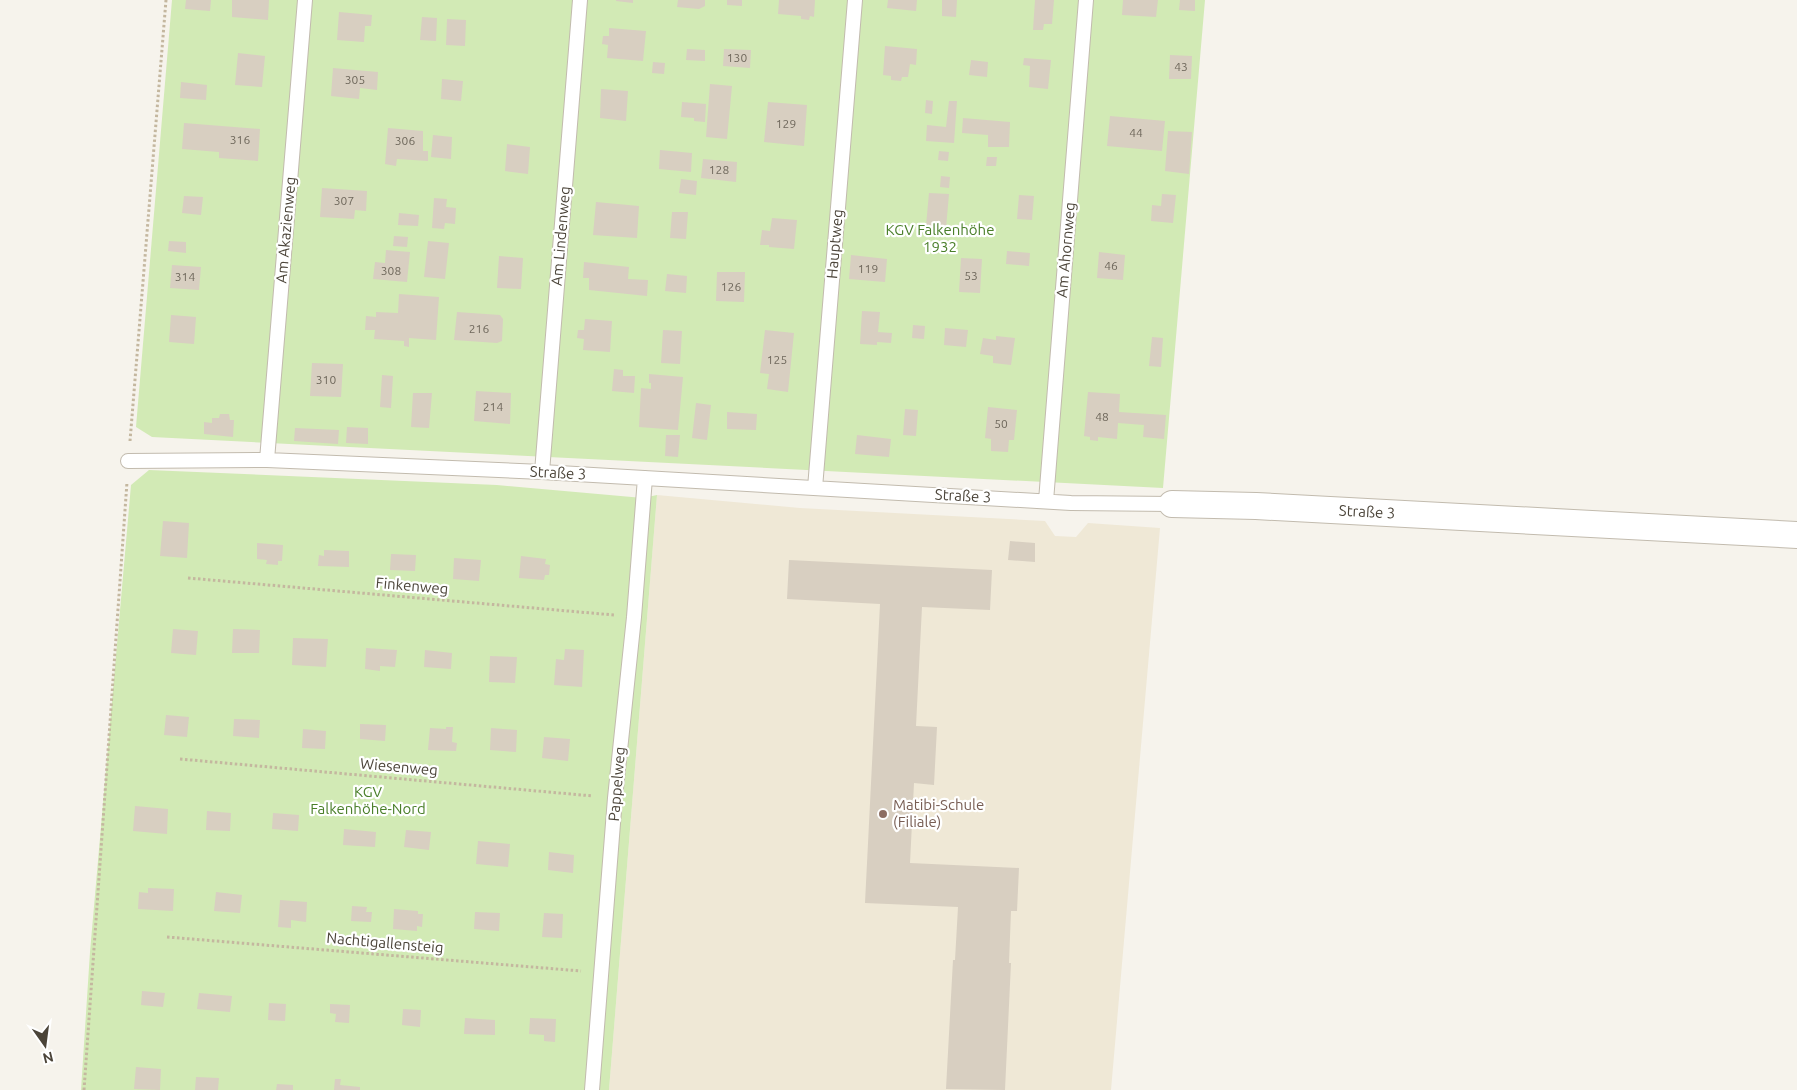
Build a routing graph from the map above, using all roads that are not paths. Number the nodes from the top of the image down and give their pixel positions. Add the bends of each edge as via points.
1 (305, 0) edge
2 (580, 0) edge
3 (855, 0) edge
4 (1086, 0) edge
5 (268, 460) junction
6 (128, 461) road end
7 (542, 472) junction
8 (645, 478) junction
9 (815, 488) junction
10 (1046, 501) junction
11 (1172, 504) joint
12 (1797, 535) edge
13 (592, 1090) edge

1 - 5 lane, Am Akazienweg
2 - 7 lane, Am Lindenweg
3 - 9 lane, Hauptweg
4 - 10 lane, Am Ahornweg
5 - 6 lane, Straße 3
5 - 7 lane, Straße 3
7 - 8 lane, Straße 3
8 - 9 lane, Straße 3
8 - 13 lane, Pappelweg
9 - 10 lane, Straße 3
10 - 11 lane, Straße 3
11 - 12 street, Straße 3

